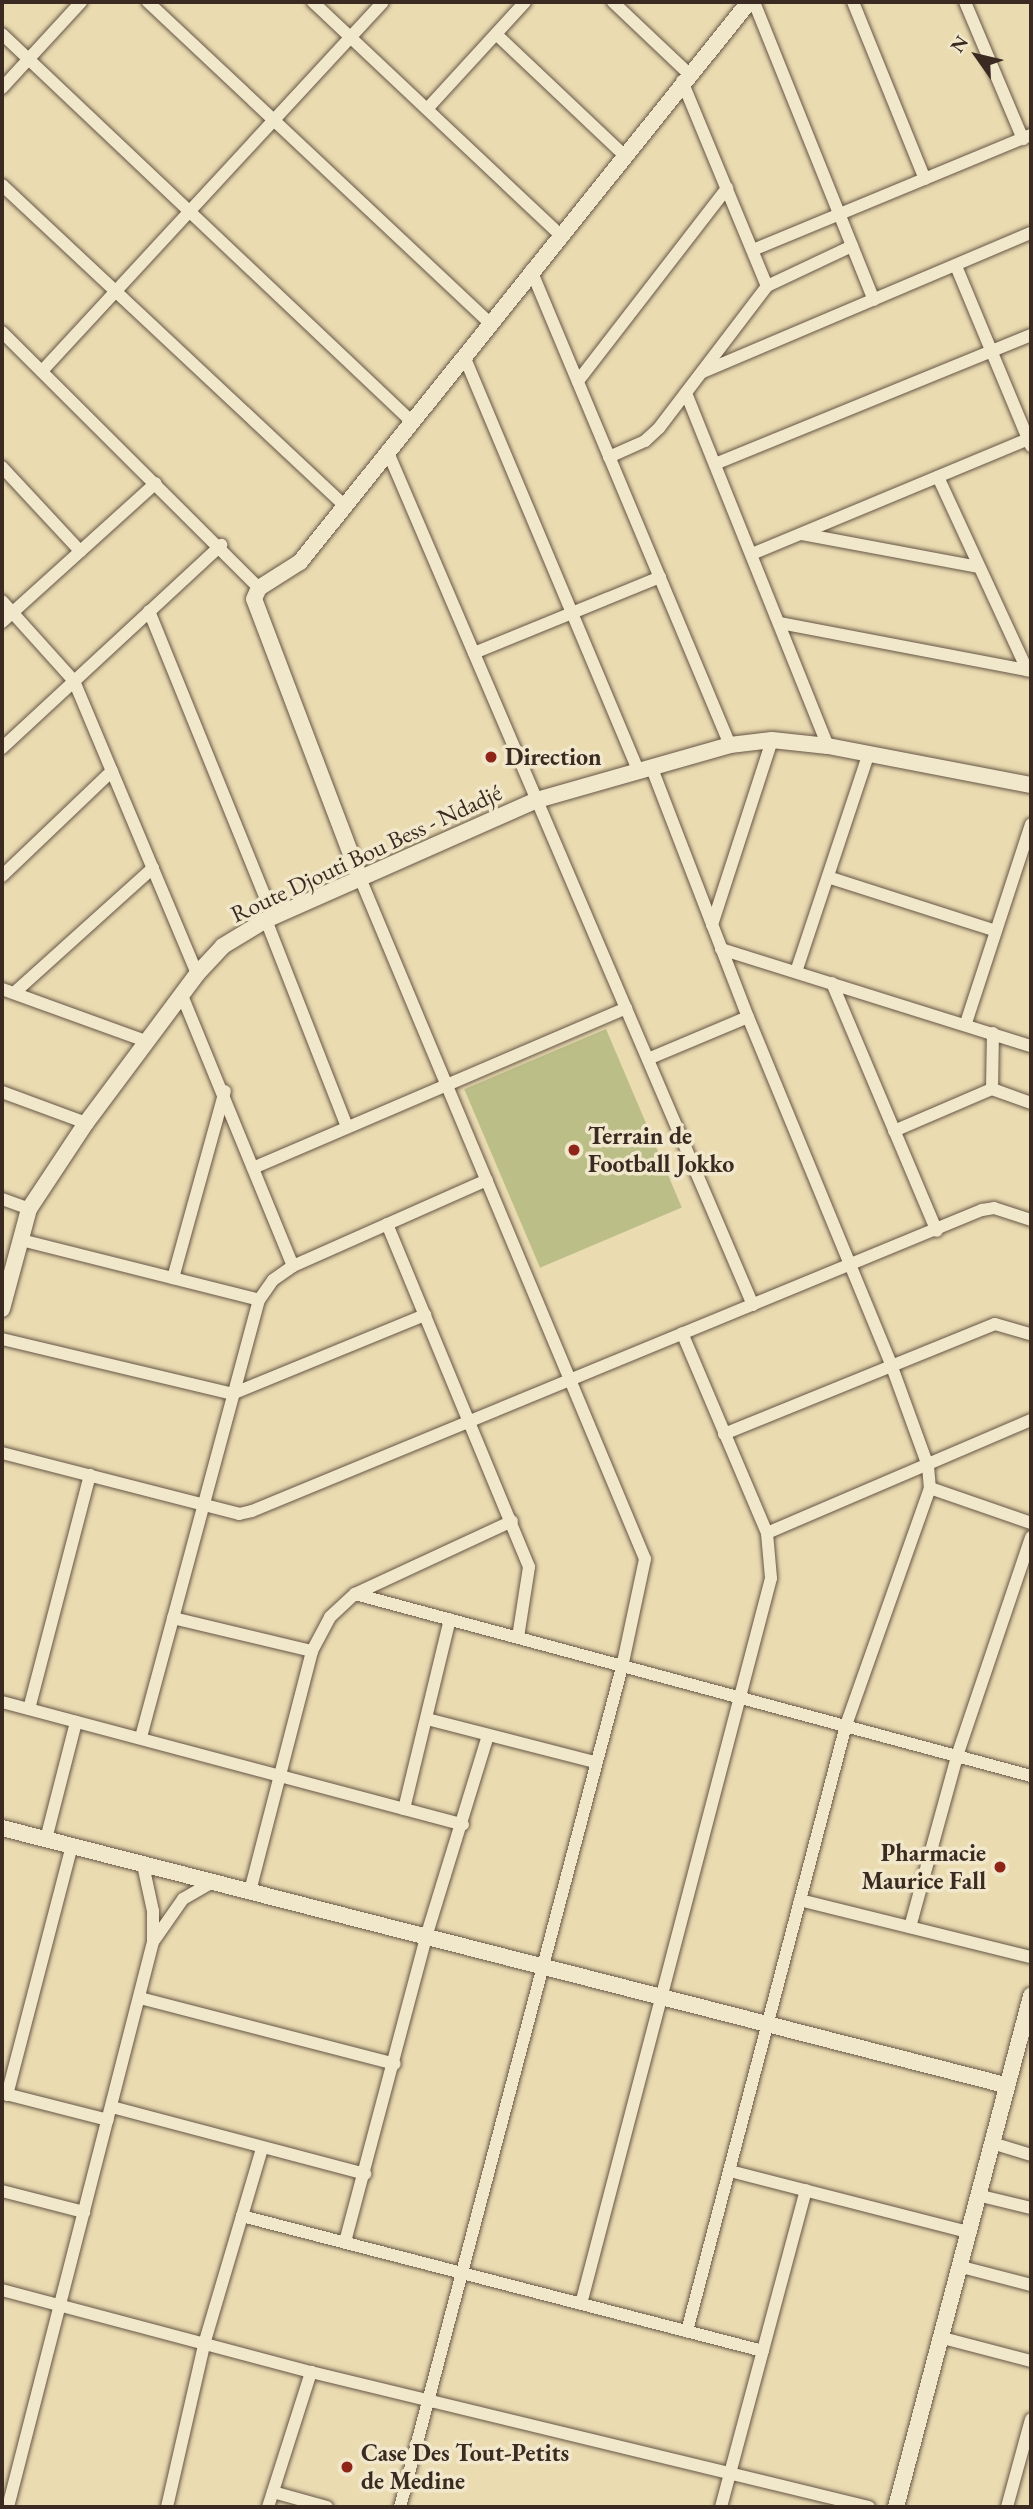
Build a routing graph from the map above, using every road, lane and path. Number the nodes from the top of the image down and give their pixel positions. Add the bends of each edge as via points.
1 (81, 2) edge
2 (148, 2) edge
3 (313, 2) edge
4 (383, 2) edge
5 (525, 2) edge
6 (614, 2) edge
7 (752, 2) edge
8 (853, 2) edge
9 (965, 2) edge
10 (2, 34) edge
11 (496, 34) junction
12 (351, 37) junction
13 (28, 59) junction
14 (685, 77) junction
15 (2, 88) edge
16 (427, 109) junction
17 (274, 120) junction
18 (1027, 137) edge
19 (623, 153) junction
20 (925, 179) junction
21 (2, 185) edge
22 (727, 188) junction
23 (190, 212) junction
24 (840, 214) junction
25 (1031, 233) edge
26 (560, 235) junction
27 (852, 246) junction
28 (753, 250) junction
29 (956, 266) junction
30 (531, 270) junction
31 (767, 286) junction
32 (116, 292) junction
33 (874, 300) junction
34 (490, 323) junction
35 (2, 332) edge
36 (1031, 335) edge
37 (992, 352) junction
38 (464, 356) junction
39 (42, 371) junction
40 (703, 372) junction
41 (578, 381) junction
42 (687, 393) junction
43 (411, 421) junction
44 (1030, 443) edge
45 (387, 450) junction
46 (610, 457) junction
47 (715, 464) junction
48 (2, 467) edge
49 (938, 477) junction
50 (156, 483) junction
51 (344, 505) junction
52 (802, 534) junction
53 (221, 545) junction
54 (80, 551) junction
55 (752, 554) junction
56 (978, 567) junction
57 (660, 577) junction
58 (259, 588) junction
59 (2, 601) edge
60 (149, 611) junction
61 (12, 612) junction
62 (573, 613) junction
63 (2, 622) edge
64 (780, 623) junction
65 (474, 653) junction
66 (1029, 671) edge
67 (74, 681) junction
68 (772, 740) junction
69 (730, 745) junction
70 (828, 746) junction
71 (2, 748) edge
72 (869, 753) junction
73 (644, 767) junction
74 (112, 771) junction
75 (1031, 785) edge
76 (537, 800) junction
77 (1031, 824) edge
78 (153, 868) junction
79 (2, 876) edge
80 (828, 877) junction
81 (360, 878) junction
82 (270, 918) junction
83 (712, 925) junction
84 (996, 931) junction
85 (721, 949) junction
86 (796, 972) junction
87 (197, 974) junction
88 (832, 983) junction
89 (8, 991) edge
90 (181, 993) junction
91 (626, 1008) junction
92 (748, 1017) junction
93 (966, 1023) junction
94 (993, 1033) junction
95 (146, 1041) junction
96 (1031, 1046) edge
97 (648, 1059) junction
98 (447, 1084) junction
99 (992, 1090) junction
100 (225, 1091) junction
101 (2, 1092) edge
102 (1031, 1103) edge
103 (86, 1123) junction
104 (347, 1127) junction
105 (894, 1131) junction
106 (253, 1168) junction
107 (487, 1180) junction
108 (2, 1199) edge
109 (29, 1209) junction
110 (1031, 1220) edge
111 (387, 1224) junction
112 (937, 1231) junction
113 (21, 1240) junction
114 (850, 1265) junction
115 (293, 1266) junction
116 (173, 1278) junction
117 (259, 1300) junction
118 (753, 1305) junction
119 (2, 1309) edge
120 (425, 1315) junction
121 (682, 1333) junction
122 (1031, 1334) edge
123 (2, 1339) edge
124 (892, 1367) junction
125 (570, 1378) junction
126 (232, 1394) junction
127 (470, 1418) junction
128 (1031, 1420) edge
129 (724, 1434) junction
130 (2, 1452) edge
131 (929, 1466) junction
132 (90, 1475) junction
133 (930, 1488) junction
134 (204, 1503) junction
135 (512, 1521) junction
136 (1031, 1523) edge
137 (767, 1533) junction
138 (1031, 1537) edge
139 (355, 1594) junction
140 (173, 1618) junction
141 (450, 1619) junction
142 (518, 1637) junction
143 (312, 1651) junction
144 (622, 1667) junction
145 (740, 1696) junction
146 (2, 1702) edge
147 (29, 1709) junction
148 (427, 1719) junction
149 (76, 1721) junction
150 (846, 1725) junction
151 (488, 1735) junction
152 (141, 1738) junction
153 (957, 1756) junction
154 (596, 1762) junction
155 (280, 1776) junction
156 (1031, 1776) edge
157 (404, 1809) junction
158 (463, 1825) junction
159 (2, 1828) edge
160 (46, 1839) junction
161 (72, 1846) junction
162 (143, 1866) junction
163 (213, 1882) junction
164 (250, 1891) junction
165 (800, 1900) junction
166 (910, 1927) junction
167 (426, 1937) junction
168 (153, 1942) junction
169 (1031, 1956) edge
170 (541, 1965) junction
171 (659, 1996) junction
172 (1031, 1996) edge
173 (140, 1998) junction
174 (768, 2024) junction
175 (395, 2064) junction
176 (1005, 2085) junction
177 (5, 2094) edge
178 (111, 2107) junction
179 (108, 2120) junction
180 (992, 2143) junction
181 (262, 2149) junction
182 (1031, 2155) edge
183 (730, 2171) junction
184 (365, 2174) junction
185 (806, 2190) junction
186 (2, 2191) edge
187 (977, 2195) junction
188 (1031, 2208) edge
189 (85, 2212) junction
190 (243, 2217) junction
191 (967, 2232) junction
192 (345, 2242) junction
193 (958, 2266) junction
194 (459, 2272) junction
195 (1031, 2285) edge
196 (2, 2290) edge
197 (60, 2304) junction
198 (581, 2304) junction
199 (687, 2331) junction
200 (940, 2337) junction
201 (205, 2341) junction
202 (763, 2351) junction
203 (1031, 2361) edge
204 (311, 2372) junction
205 (428, 2396) junction
206 (1031, 2419) edge
207 (730, 2473) junction
208 (273, 2492) junction
209 (8, 2507) edge
210 (167, 2507) edge
211 (268, 2507) edge
212 (327, 2507) edge
213 (400, 2507) edge
214 (721, 2507) edge
215 (869, 2507) edge
216 (896, 2507) edge
217 (1007, 2507) edge

1 - 13 street
2 - 17 street
3 - 12 street
4 - 12 street
5 - 11 street
6 - 14 street
7 - 14 street
7 - 24 street
8 - 20 street
9 - 18 street
10 - 13 street
11 - 16 street
11 - 19 street
12 - 16 street
12 - 17 street
13 - 15 street
13 - 23 street
14 - 19 street
14 - 22 street
16 - 26 street
17 - 23 street
17 - 34 street
18 - 20 street
19 - 26 street
20 - 24 street
21 - 32 street
22 - 28 street
22 - 41 street
23 - 32 street
23 - 43 street
24 - 27 street
24 - 28 street
25 - 29 street
26 - 30 street
27 - 31 street
27 - 33 street
28 - 31 street
29 - 33 street
29 - 37 street
30 - 34 street
30 - 41 street
31 - 40 street
32 - 39 street
32 - 51 street
33 - 40 street
34 - 38 street
35 - 39 street
36 - 37 street
37 - 44 street
37 - 47 street
38 - 43 street
38 - 62 street
39 - 50 street
40 - 42 street
41 - 46 street
42 - 46 street via 652,435
42 - 47 street
43 - 45 street
44 - 49 street
45 - 51 street
45 - 65 street
46 - 57 street
47 - 55 street
48 - 54 street
49 - 52 street
49 - 56 street
50 - 53 street
50 - 54 street
51 - 58 street via 300,562
52 - 55 street
52 - 56 street
53 - 58 street
53 - 60 street
54 - 61 street
55 - 64 street
56 - 66 street
57 - 62 street
57 - 69 street
58 - 81 street via 254,599
59 - 61 street
60 - 67 street
60 - 82 street
61 - 63 street
61 - 67 street
62 - 65 street
62 - 73 street
64 - 66 street
64 - 70 street
65 - 76 street
67 - 71 street
67 - 74 street
68 - 69 street, Route Djouti Bou Bess - Ndadjé
68 - 70 street, Route Djouti Bou Bess - Ndadjé
68 - 83 street
69 - 73 street, Route Djouti Bou Bess - Ndadjé
70 - 72 street, Route Djouti Bou Bess - Ndadjé
72 - 75 street, Route Djouti Bou Bess - Ndadjé
72 - 80 street
73 - 76 street, Route Djouti Bou Bess - Ndadjé
73 - 83 street
74 - 78 street
74 - 79 street
76 - 81 street, Route Djouti Bou Bess - Ndadjé
76 - 91 street
77 - 84 street
78 - 87 street
78 - 89 street
80 - 84 street
80 - 86 street
81 - 82 street, Route Djouti Bou Bess - Ndadjé
81 - 98 street
82 - 87 street, Route Djouti Bou Bess - Ndadjé via 223,946
82 - 104 street
83 - 85 street
84 - 93 street
85 - 86 street
85 - 92 street
86 - 88 street
87 - 90 street, Route Djouti Bou Bess - Ndadjé
88 - 93 street
88 - 105 street
89 - 95 street
90 - 95 street, Route Djouti Bou Bess - Ndadjé
90 - 100 street
91 - 97 street
91 - 98 street
92 - 97 street
92 - 114 street
93 - 94 street
94 - 96 street
94 - 99 street
95 - 103 street, Route Djouti Bou Bess - Ndadjé
97 - 118 street
98 - 104 street
98 - 107 street
99 - 102 street
99 - 105 street
100 - 106 street
100 - 116 street
101 - 103 street
103 - 109 street, Route Djouti Bou Bess - Ndadjé
104 - 106 street
105 - 112 street
106 - 115 street
107 - 111 street
107 - 125 street
108 - 109 street
109 - 113 street, Route Djouti Bou Bess - Ndadjé
110 - 112 street via 994,1208
111 - 115 street
111 - 120 street
112 - 114 street
113 - 116 street
113 - 119 street, Route Djouti Bou Bess - Ndadjé
114 - 118 street
114 - 124 street
115 - 117 street
116 - 117 street
117 - 126 street
118 - 121 street
120 - 126 street
120 - 127 street
121 - 125 street
121 - 129 street
122 - 124 street via 995,1324
123 - 126 street
124 - 129 street
124 - 131 street
125 - 127 street
125 - 144 street via 645,1559
126 - 134 street
127 - 134 street via 252,1511 239,1514
127 - 135 street
128 - 131 street
129 - 137 street
130 - 132 street
131 - 133 street
131 - 137 street
132 - 134 street
132 - 147 street
133 - 136 street
133 - 150 street
134 - 140 street
135 - 139 street
135 - 142 street via 531,1576
137 - 145 street via 771,1578
138 - 153 street
139 - 141 street
139 - 143 street via 330,1617
140 - 143 street
140 - 152 street
141 - 142 street
141 - 148 street
142 - 144 street
143 - 155 street
144 - 145 street
144 - 154 street
145 - 150 street
145 - 171 street
146 - 147 street
147 - 149 street
148 - 151 street
148 - 157 street
149 - 152 street
149 - 160 street
150 - 153 street
150 - 165 street
151 - 154 street
151 - 158 street
152 - 155 street
153 - 156 street
153 - 166 street
154 - 170 street
155 - 157 street
155 - 164 street
157 - 158 street
158 - 167 street
159 - 160 street
160 - 161 street
161 - 162 street
161 - 177 street
162 - 163 street
162 - 168 street via 153,1911
163 - 164 street
163 - 168 street via 183,1899
164 - 167 street
165 - 166 street
165 - 174 street
166 - 169 street
167 - 170 street
167 - 175 street
168 - 173 street
170 - 171 street
170 - 194 street
171 - 174 street
171 - 198 street
172 - 176 street
173 - 175 street
173 - 178 street
174 - 176 street
174 - 183 street
175 - 184 street
176 - 180 street
177 - 179 street
178 - 179 street
178 - 181 street
179 - 189 street
180 - 182 street
180 - 187 street
181 - 184 street
181 - 190 street
183 - 185 street
183 - 199 street
184 - 192 street
185 - 191 street
185 - 202 street
186 - 189 street
187 - 188 street
187 - 191 street
189 - 197 street
190 - 192 street
190 - 201 street
191 - 193 street
192 - 194 street
193 - 195 street
193 - 200 street
194 - 198 street
194 - 205 street
196 - 197 street
197 - 201 street
197 - 209 street
198 - 199 street
199 - 202 street
200 - 203 street
200 - 216 street
201 - 204 street
201 - 210 street
202 - 207 street
204 - 205 street
204 - 208 street
205 - 207 street
205 - 213 street
206 - 217 street
207 - 214 street
207 - 215 street
208 - 211 street
208 - 212 street

